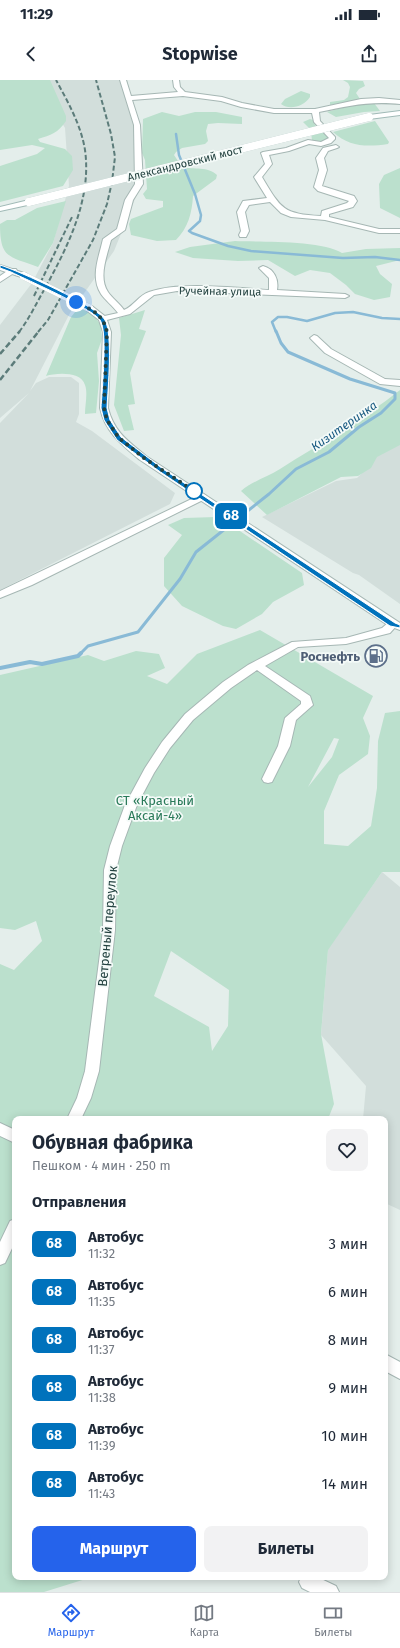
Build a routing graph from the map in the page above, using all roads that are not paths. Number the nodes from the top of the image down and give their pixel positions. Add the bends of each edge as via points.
1 (123, 80) edge
2 (176, 80) edge
3 (183, 94) junction
4 (129, 98) junction
5 (400, 102) edge
6 (316, 111) junction
7 (400, 113) edge
8 (333, 138) junction
9 (272, 200) junction
10 (0, 209) edge
11 (325, 218) junction
12 (400, 231) edge
13 (243, 235) dead end
14 (0, 267) edge
15 (263, 268) dead end
16 (13, 271) junction
17 (0, 280) edge
18 (273, 291) junction
19 (345, 296) dead end
20 (123, 314) junction
21 (102, 319) junction
22 (314, 338) dead end
23 (400, 383) edge
24 (202, 497) junction
25 (0, 595) edge
26 (396, 626) edge
27 (258, 666) junction
28 (268, 779) dead end
29 (75, 1116) edge
30 (0, 1129) edge
31 (12, 1135) edge
32 (12, 1232) edge
33 (0, 1258) edge
34 (388, 1364) edge
35 (400, 1372) edge
36 (308, 1582) dead end
37 (330, 1592) edge

1 - 4 street
2 - 3 street via 177,87
3 - 4 street
3 - 6 street via 268,110
4 - 20 street via 137,125 139,184 129,200 121,230 107,239 99,274 105,294
5 - 6 street via 361,101
6 - 8 street via 317,122
7 - 10 street, Александровский мост, bridge via 369,117
8 - 9 street via 321,144 308,142 287,150 266,153 270,162 269,167 258,177
8 - 11 street via 335,147 325,149 320,158 323,170 318,187 351,198 353,201 350,205 325,213
9 - 11 street via 291,215
9 - 13 street via 246,203 241,212 245,231
11 - 12 street via 379,232
14 - 16 street
15 - 18 street via 271,273 275,281
16 - 17 street
16 - 21 street, bridge via 89,308
18 - 19 street, Ручейная улица
18 - 20 street, Ручейная улица via 162,291 146,295 134,308
20 - 21 street, Ручейная улица
21 - 24 street via 107,332 104,408 107,420 119,438
22 - 23 street via 328,350 383,382
24 - 25 street
24 - 26 street
26 - 27 street, Ветреный переулок via 346,641 296,644
27 - 28 street via 306,699 307,705 291,718 284,746
27 - 29 street, Ветреный переулок via 227,684 189,717 166,745 131,805 110,870 109,930 92,1071
30 - 31 street
32 - 33 street
34 - 35 street
36 - 37 street

